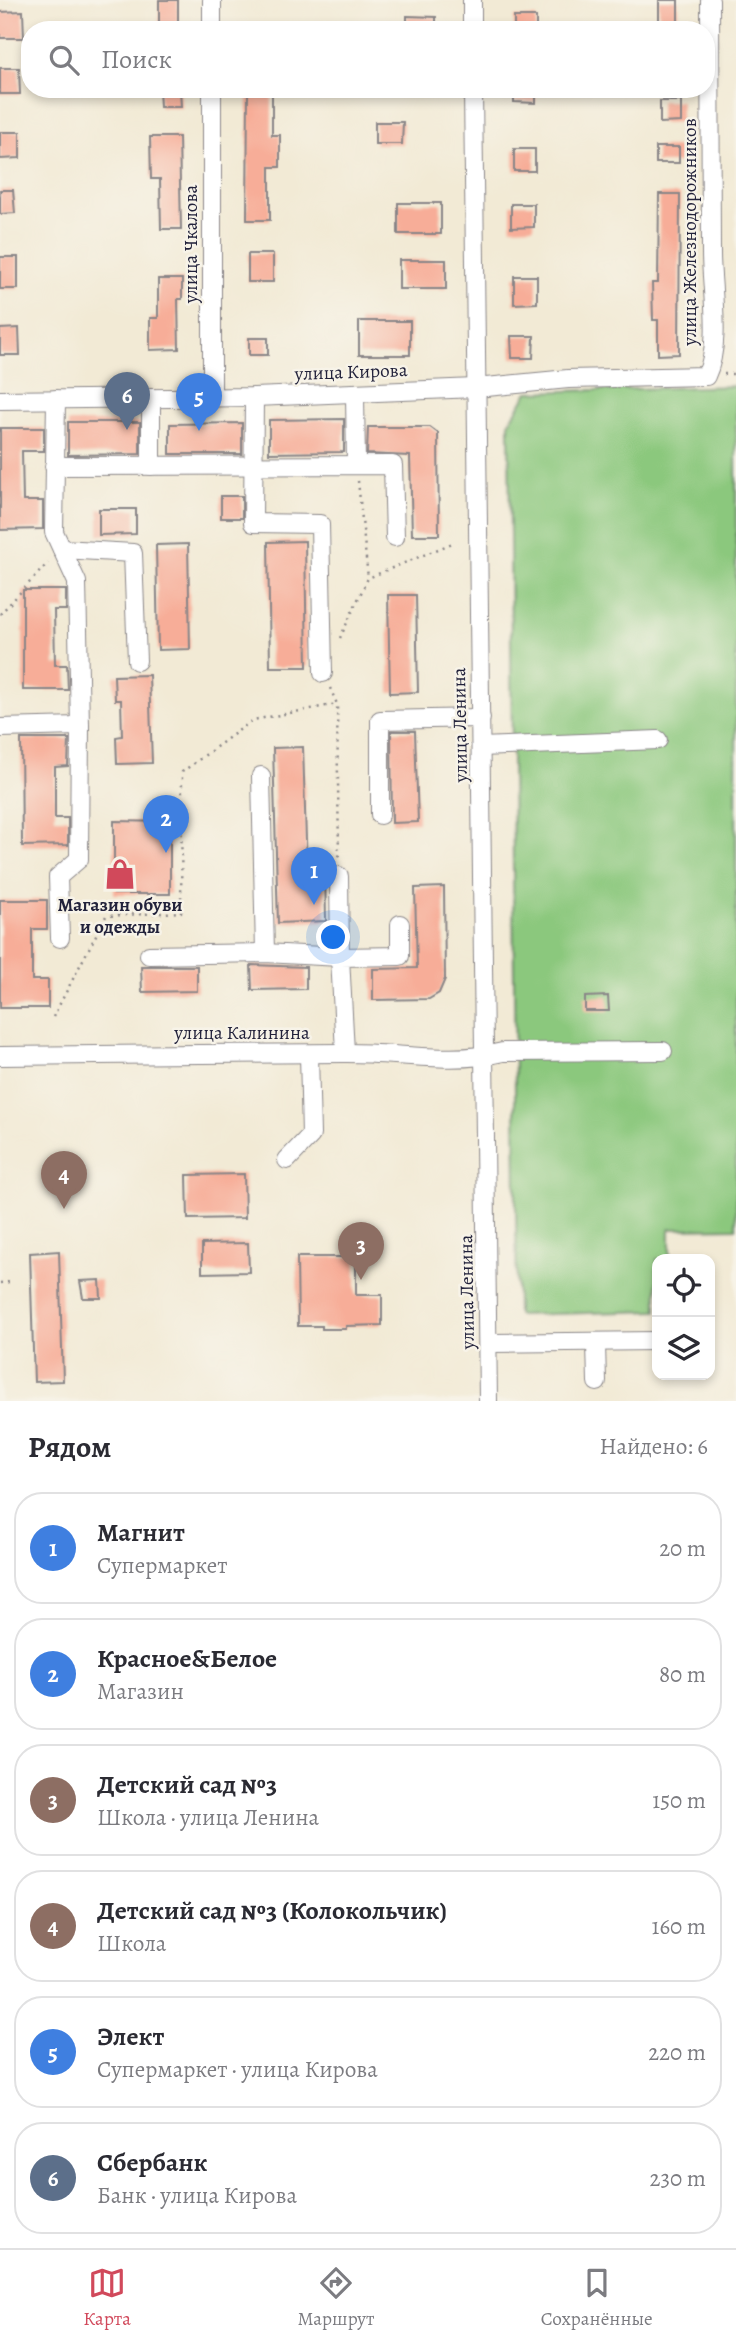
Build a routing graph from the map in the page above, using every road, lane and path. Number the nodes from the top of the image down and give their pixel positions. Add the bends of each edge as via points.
1 (212, 0) edge
2 (472, 0) edge
3 (710, 0) edge
4 (212, 21) edge
5 (472, 21) edge
6 (710, 21) edge
7 (212, 98) edge
8 (473, 98) edge
9 (710, 98) edge
10 (736, 374) edge
11 (710, 376) junction
12 (476, 388) junction
13 (355, 394) junction
14 (254, 397) junction
15 (151, 398) junction
16 (212, 398) junction
17 (56, 399) junction
18 (0, 400) edge
19 (253, 465) junction
20 (356, 465) junction
21 (54, 466) junction
22 (151, 466) junction
23 (395, 537) dead end
24 (455, 542) dead end
25 (62, 549) junction
26 (368, 578) junction
27 (0, 614) edge
28 (340, 638) dead end
29 (137, 660) dead end
30 (323, 673) joint
31 (337, 704) junction
32 (481, 718) junction
33 (80, 726) junction
34 (0, 728) edge
35 (658, 740) dead end
36 (481, 747) junction
37 (261, 776) dead end
38 (380, 815) dead end
39 (339, 876) joint
40 (400, 924) dead end
41 (60, 938) dead end
42 (265, 953) junction
43 (149, 955) dead end
44 (340, 957) junction
45 (53, 1017) dead end
46 (663, 1051) dead end
47 (345, 1052) junction
48 (309, 1054) junction
49 (0, 1056) edge
50 (484, 1057) junction
51 (287, 1160) dead end
52 (10, 1282) dead end
53 (0, 1283) edge
54 (652, 1341) edge
55 (596, 1343) junction
56 (489, 1351) junction
57 (597, 1382) dead end
58 (488, 1401) edge
59 (497, 1401) edge

1 - 4 street
2 - 5 street
3 - 6 street, улица Железнодорожников
7 - 16 street, улица Чкалова
8 - 12 street, улица Ленина
9 - 11 street, улица Железнодорожников via 715,315
10 - 11 path
11 - 12 street, улица Кирова via 568,379
12 - 13 street, улица Кирова
12 - 32 street, улица Ленина
13 - 14 street, улица Кирова
13 - 20 street
14 - 16 street, улица Кирова
14 - 19 street
15 - 16 street, улица Кирова
15 - 17 street, улица Кирова
15 - 22 street
17 - 18 street, улица Кирова
17 - 21 street
19 - 20 street
19 - 22 street
19 - 30 street via 253,523 320,524
20 - 23 street via 393,465
20 - 26 path
21 - 22 street
21 - 25 street via 54,532
24 - 26 path
25 - 27 path
25 - 29 street via 134,553
25 - 33 street via 77,582
26 - 28 path
30 - 31 path
31 - 39 path
31 - 45 path via 253,720 182,772 181,912 106,916
32 - 36 street, улица Ленина
32 - 38 street via 380,720
33 - 34 street
33 - 41 street via 79,859 58,877
35 - 36 street
36 - 50 street, улица Ленина
37 - 42 street
39 - 44 street
40 - 44 street via 400,956
42 - 43 street
42 - 44 street
44 - 47 street
46 - 50 street, улица Калинина via 503,1052
47 - 48 street, улица Калинина
47 - 50 street, улица Калинина
48 - 49 street, улица Калинина
48 - 51 street via 311,1135
50 - 56 street, улица Ленина
52 - 53 path
54 - 55 street
55 - 56 street
55 - 57 street
56 - 58 street, улица Ленина
56 - 59 street, улица Ленина

